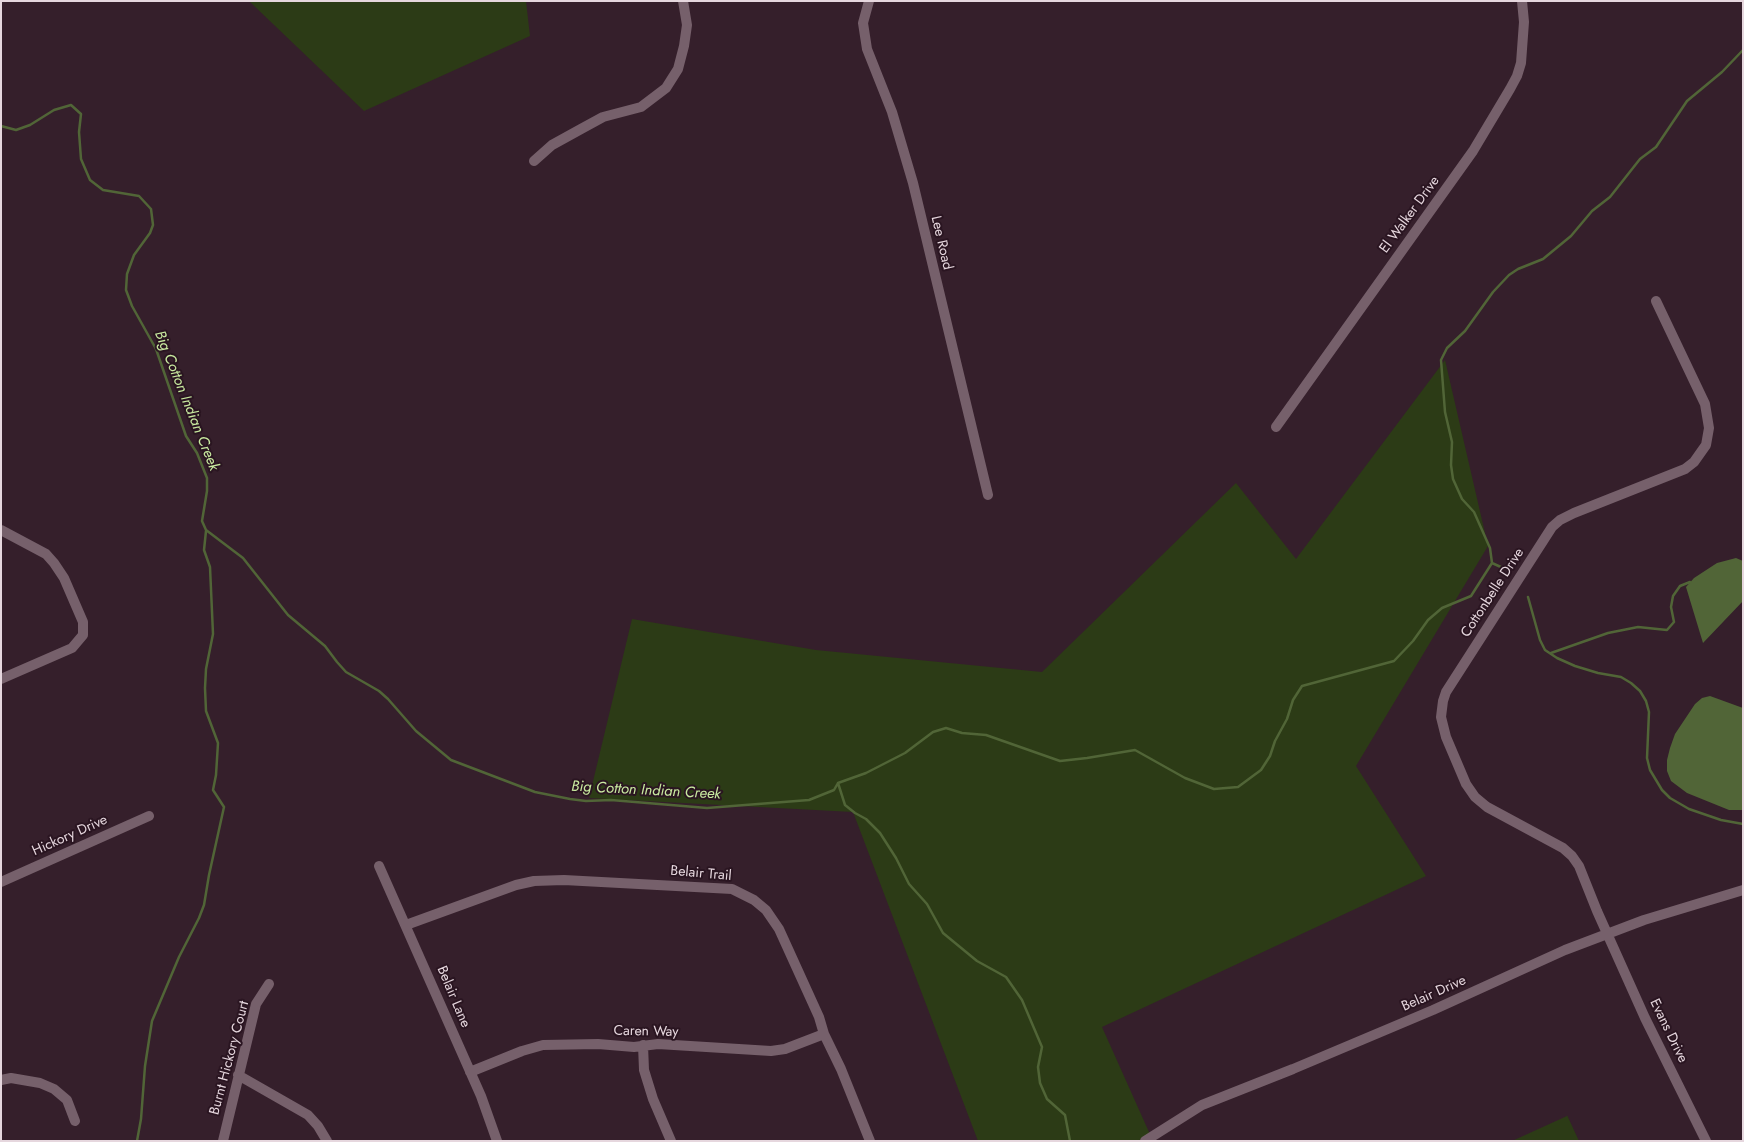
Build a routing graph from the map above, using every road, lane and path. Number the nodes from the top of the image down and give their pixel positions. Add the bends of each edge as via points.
1 (683, 1) edge
2 (869, 1) edge
3 (1522, 1) edge
4 (534, 161) dead end
5 (1656, 301) dead end
6 (1276, 427) dead end
7 (988, 495) dead end
8 (1, 530) edge
9 (1, 679) edge
10 (149, 816) dead end
11 (379, 866) dead end
12 (1, 882) edge
13 (1743, 890) edge
14 (406, 925) junction
15 (1608, 933) junction
16 (270, 984) dead end
17 (824, 1034) junction
18 (642, 1045) junction
19 (470, 1072) junction
20 (238, 1075) junction
21 (1, 1080) edge
22 (75, 1121) dead end
23 (223, 1141) edge
24 (327, 1141) edge
25 (497, 1141) edge
26 (671, 1141) edge
27 (870, 1141) edge
28 (1145, 1141) edge
29 (1706, 1141) edge

1 - 4 street via 687,25 684,46 678,69 666,88 641,107 603,117 552,145
2 - 7 street, Lee Road via 863,23 867,49 892,112 913,183
3 - 6 street, El Walker Drive via 1524,22 1521,63 1510,89 1473,151
5 - 15 street, Cottonbelle Drive via 1705,404 1709,428 1706,445 1694,462 1685,469 1574,513 1552,527 1446,692 1441,711 1446,737 1471,793 1487,808 1563,848 1572,856 1579,866
8 - 9 street via 50,558 64,578 83,622 83,635 72,648
10 - 12 street, Hickory Drive
11 - 14 street, Belair Lane
13 - 15 street, Belair Drive
14 - 17 street, Belair Trail via 516,885 534,881 564,880 732,889 754,900 766,910 779,929 819,1017
14 - 19 street, Belair Lane
15 - 28 street, Belair Drive via 1564,950 1433,1010 1202,1105
15 - 29 street, Evans Drive
16 - 20 street, Burnt Hickory Court via 256,1004
17 - 18 street, Caren Way via 785,1049 771,1051
17 - 27 street, Belair Trail
18 - 19 street, Caren Way via 543,1045
18 - 26 street via 644,1070
19 - 25 street, Belair Lane
20 - 23 street, Burnt Hickory Court
20 - 24 street via 308,1115
21 - 22 street via 11,1078 40,1082 54,1089 67,1100

